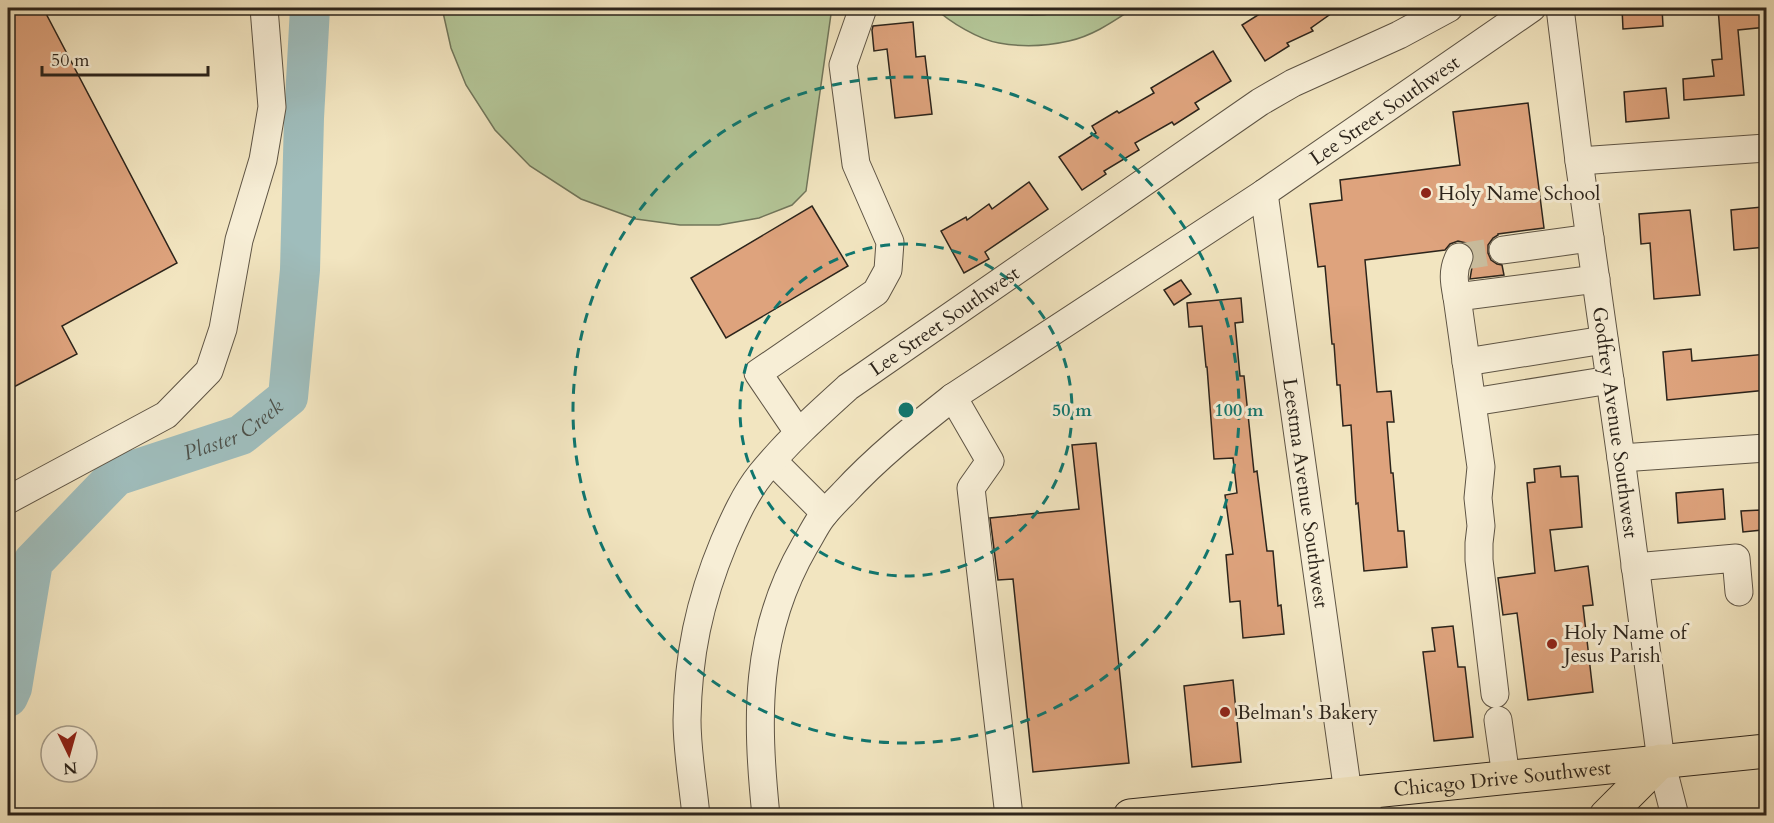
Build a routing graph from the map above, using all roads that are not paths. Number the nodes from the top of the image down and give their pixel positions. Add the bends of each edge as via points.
1 (264, 8) edge
2 (861, 8) edge
3 (1449, 8) edge
4 (1532, 8) edge
5 (1560, 8) edge
6 (1767, 148) edge
7 (1579, 161) junction
8 (1264, 193) junction
9 (1590, 238) junction
10 (1503, 250) tunnel mouth
11 (1459, 257) dead end
12 (1596, 279) junction
13 (1457, 297) junction
14 (1604, 340) junction
15 (1466, 362) junction
16 (1610, 380) junction
17 (953, 397) junction
18 (1473, 402) junction
19 (798, 432) junction
20 (1767, 448) edge
21 (1621, 458) junction
22 (773, 461) junction
23 (8, 500) edge
24 (825, 513) junction
25 (1635, 567) junction
26 (1739, 592) dead end
27 (1495, 693) dead end
28 (1498, 720) dead end
29 (1767, 751) edge
30 (1661, 761) junction
31 (1506, 777) junction
32 (1360, 800) edge
33 (1318, 806) edge
34 (696, 816) edge
35 (766, 816) edge
36 (1009, 816) edge
37 (1130, 816) edge
38 (1606, 816) edge
39 (1675, 816) edge

1 - 23 street via 272,107 263,160 239,240 223,329 209,371 166,415
2 - 19 street via 843,64 856,164 890,242 888,270 876,292 758,373
3 - 19 street, Lee Street Southwest via 1260,102 848,387
4 - 8 street, Lee Street Southwest
5 - 7 street, Godfrey Avenue Southwest
6 - 7 street
7 - 9 street, Godfrey Avenue Southwest
8 - 17 street, Lee Street Southwest
8 - 32 street, Leestma Avenue Southwest
9 - 10 street
9 - 12 street, Godfrey Avenue Southwest
11 - 13 street via 1454,267
12 - 13 street
12 - 14 street, Godfrey Avenue Southwest
13 - 15 street
14 - 15 street
14 - 16 street, Godfrey Avenue Southwest
15 - 18 street
16 - 18 street
16 - 21 street, Godfrey Avenue Southwest
17 - 24 street, Lee Street Southwest via 865,470
17 - 36 street via 990,461 971,488
18 - 27 street via 1481,467 1479,560
19 - 22 street, Lee Street Southwest
20 - 21 street
21 - 25 street, Godfrey Avenue Southwest
22 - 24 street
22 - 34 street, Lee Street Southwest via 734,519 702,601 693,638 687,722
24 - 35 street, Lee Street Southwest via 792,568 766,647 760,698
25 - 26 street via 1736,558
25 - 30 street, Godfrey Avenue Southwest
28 - 31 street
29 - 30 main road, Chicago Drive Southwest
30 - 31 main road, Chicago Drive Southwest
30 - 38 main road
30 - 39 street, Godfrey Avenue Southwest
31 - 32 main road, Chicago Drive Southwest
32 - 33 main road, Chicago Drive Southwest
33 - 37 main road, Chicago Drive Southwest

